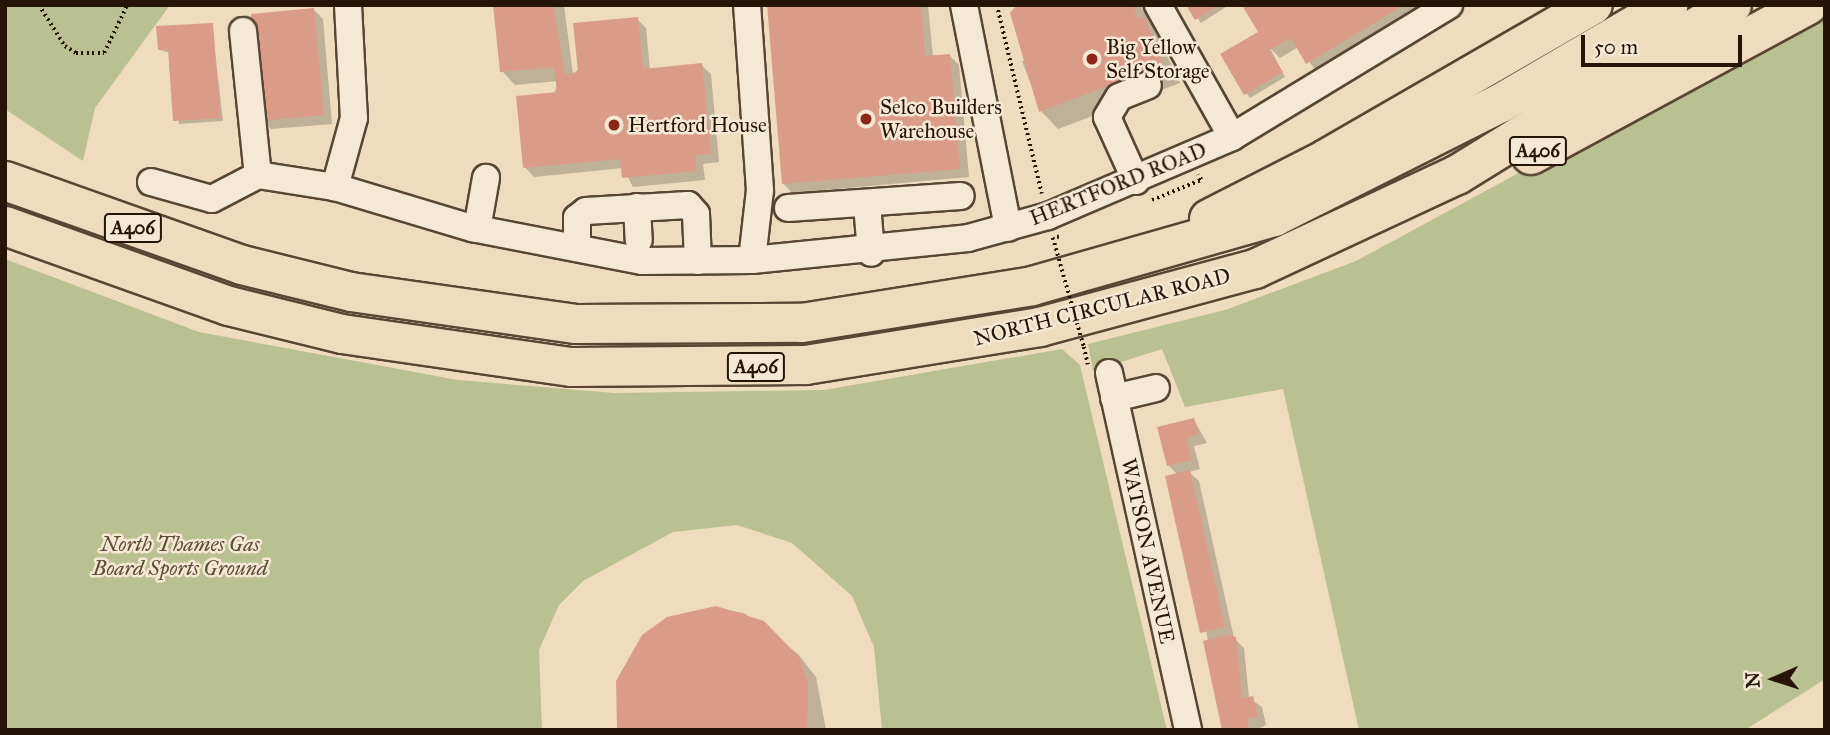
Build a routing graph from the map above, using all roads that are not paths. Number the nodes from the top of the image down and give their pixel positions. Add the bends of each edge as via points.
1 (348, 5) edge
2 (747, 5) edge
3 (964, 5) edge
4 (1158, 5) edge
5 (1450, 5) edge
6 (1593, 5) edge
7 (1669, 5) edge
8 (1732, 5) edge
9 (1808, 5) edge
10 (243, 31) dead end
11 (1593, 69) junction
12 (1148, 85) dead end
13 (1231, 136) junction
14 (258, 175) junction
15 (486, 178) dead end
16 (5, 181) edge
17 (1136, 181) junction
18 (151, 182) dead end
19 (335, 187) junction
20 (961, 196) dead end
21 (867, 204) junction
22 (636, 207) junction
23 (788, 208) dead end
24 (5, 226) edge
25 (1008, 228) junction
26 (477, 229) junction
27 (639, 240) dead end
28 (577, 248) junction
29 (871, 253) junction
30 (1147, 256) junction
31 (752, 260) junction
32 (698, 261) junction
33 (1255, 268) junction
34 (1156, 388) dead end
35 (1188, 730) edge

1 - 19 street via 354,118
2 - 31 street via 760,190
3 - 25 street
4 - 13 street
5 - 13 street, HERTFORD ROAD
6 - 30 highway, A406
7 - 11 highway, NORTH CIRCULAR ROAD / A406
8 - 11 highway, NORTH CIRCULAR ROAD / A406
9 - 33 highway, A406 via 1426,211
10 - 14 street
11 - 30 highway, NORTH CIRCULAR ROAD / A406 via 1275,216
11 - 33 highway, NORTH CIRCULAR ROAD / A406 via 1457,176
12 - 17 street via 1119,97 1107,117
13 - 17 street, HERTFORD ROAD
14 - 18 street via 212,199
14 - 19 street, HERTFORD ROAD
15 - 26 street
16 - 30 highway, NORTH CIRCULAR ROAD / A406 via 263,271 464,312 686,328 918,309
17 - 25 street, HERTFORD ROAD via 1053,226
19 - 26 street, HERTFORD ROAD
20 - 21 street
21 - 23 street
21 - 29 street
22 - 27 street
22 - 28 street via 579,214
22 - 32 street via 694,206
24 - 33 highway, NORTH CIRCULAR ROAD / A406 via 251,312 456,353 686,371 806,365 924,349 1040,327
25 - 29 street, HERTFORD ROAD
26 - 28 street, HERTFORD ROAD
28 - 32 street, HERTFORD ROAD via 642,261
29 - 31 street, HERTFORD ROAD
31 - 32 street, HERTFORD ROAD
34 - 35 street, WATSON AVENUE via 1112,385

